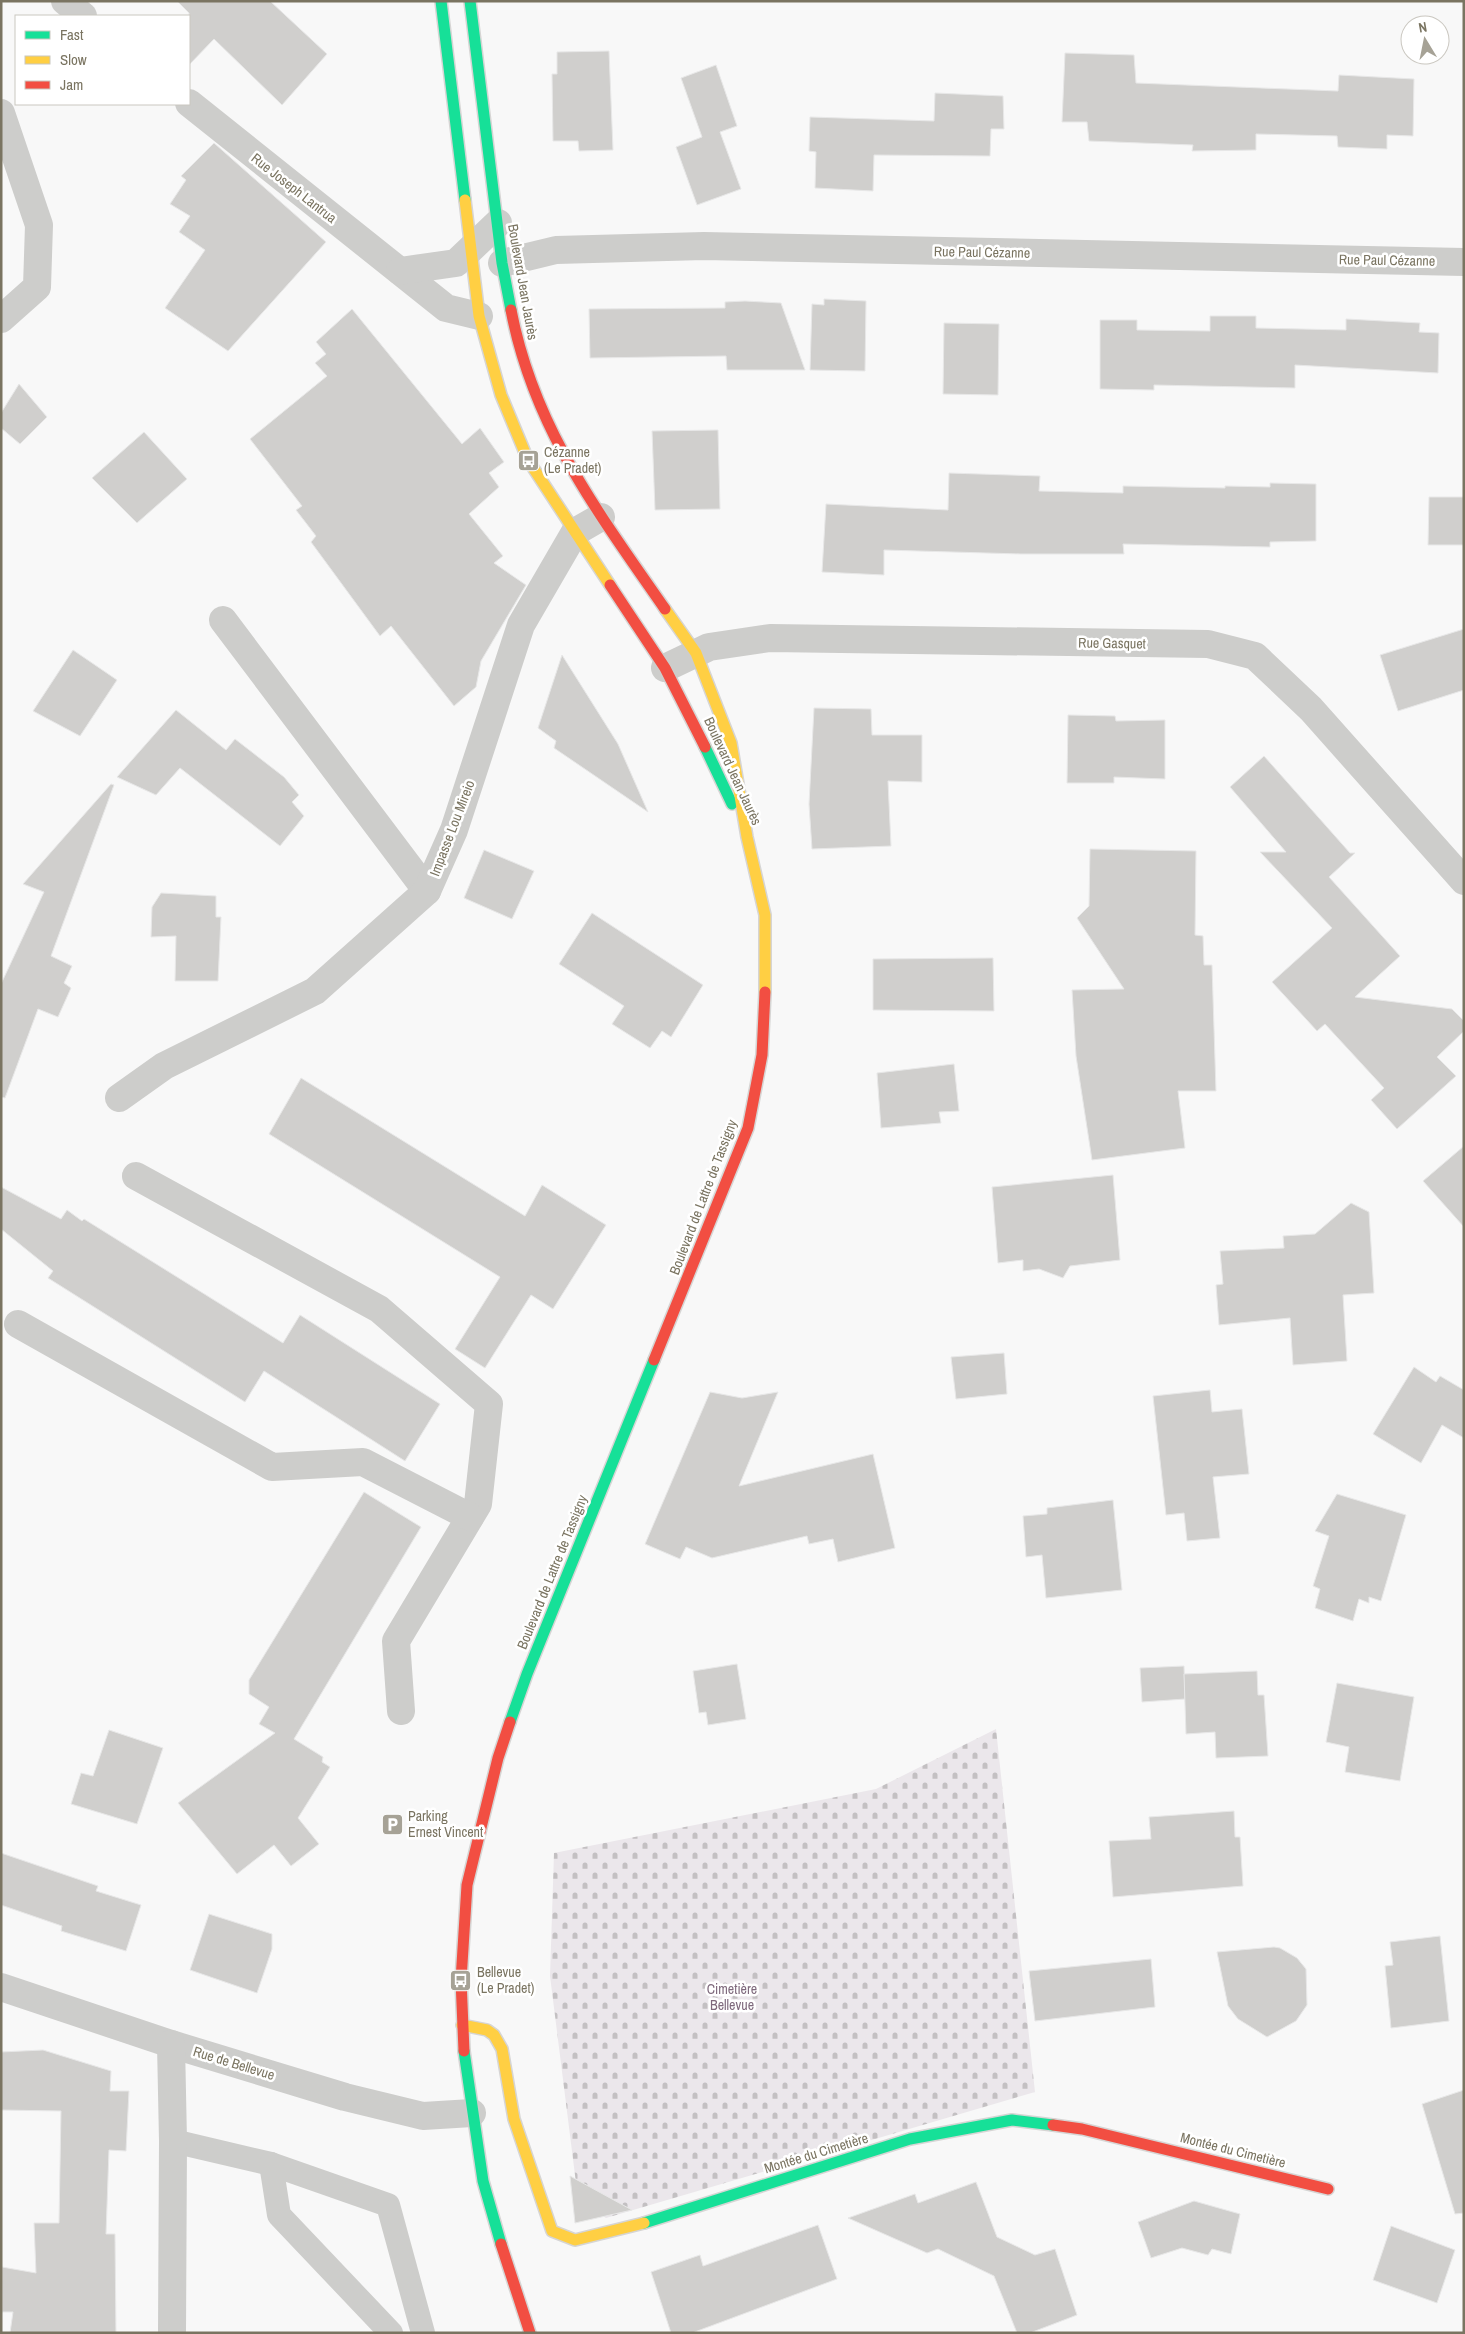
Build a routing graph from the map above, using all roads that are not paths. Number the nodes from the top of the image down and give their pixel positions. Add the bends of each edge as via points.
1 (65, 1) edge
2 (441, 1) edge
3 (470, 1) edge
4 (82, 15) edge
5 (190, 104) edge
6 (1, 113) edge
7 (498, 223) junction
8 (470, 248) junction
9 (1464, 262) edge
10 (502, 264) junction
11 (400, 271) junction
12 (479, 316) junction
13 (1, 319) edge
14 (601, 517) junction
15 (575, 532) junction
16 (223, 620) dead end
17 (696, 652) junction
18 (666, 668) junction
19 (747, 837) junction
20 (1464, 881) edge
21 (427, 891) junction
22 (119, 1098) dead end
23 (136, 1176) dead end
24 (18, 1324) dead end
25 (470, 1517) junction
26 (401, 1712) dead end
27 (1, 1987) edge
28 (462, 2025) junction
29 (171, 2044) junction
30 (472, 2113) junction
31 (173, 2142) junction
32 (271, 2164) junction
33 (1328, 2188) dead end
34 (172, 2333) edge
35 (391, 2333) edge
36 (423, 2333) edge
37 (530, 2333) edge

1 - 4 street
2 - 8 street, Boulevard Jean Jaurès
3 - 7 street, Boulevard Jean Jaurès
5 - 11 street, Rue Joseph Lantrua
6 - 13 street via 39,225 37,287
7 - 8 street
7 - 10 street, Boulevard Jean Jaurès
8 - 11 street via 456,263
8 - 12 street, Boulevard Jean Jaurès
9 - 10 street, Rue Paul Cézanne via 704,246 556,250
10 - 14 street, Boulevard Jean Jaurès via 514,327 532,388 560,450
11 - 12 street, Rue Joseph Lantrua via 446,308
12 - 15 street, Boulevard Jean Jaurès via 501,395 528,460
14 - 15 street, Impasse Lou Mireio
14 - 17 street, Boulevard Jean Jaurès
15 - 18 street, Boulevard Jean Jaurès
15 - 21 street, Impasse Lou Mireio via 521,625 454,830
16 - 21 street
17 - 18 street, Rue Gasquet
17 - 19 street, Boulevard Jean Jaurès via 732,743
17 - 20 street, Rue Gasquet via 709,646 770,638 1208,644 1255,656 1311,708
18 - 19 street, Boulevard Jean Jaurès
19 - 28 street, Boulevard de Lattre de Tassigny via 764,915 765,987 762,1055 748,1128 527,1674 498,1758 468,1885 461,1980
21 - 22 street, Impasse Lou Mireio via 315,991 164,1066
23 - 25 street via 379,1308 489,1404 478,1504
24 - 25 street via 272,1467 364,1462
25 - 26 street via 396,1641
27 - 29 street, Rue de Bellevue
28 - 30 street, Boulevard de Lattre de Tassigny
28 - 33 street, Montée du Cimetière via 488,2030 502,2049 514,2119 552,2231 575,2240 650,2221 910,2139 1012,2120 1082,2129
29 - 30 street, Rue de Bellevue via 345,2097 423,2116
29 - 31 street
30 - 37 street, Boulevard de Lattre de Tassigny via 483,2180
31 - 32 lane
31 - 34 street
32 - 35 lane via 279,2215
32 - 36 lane via 388,2205

